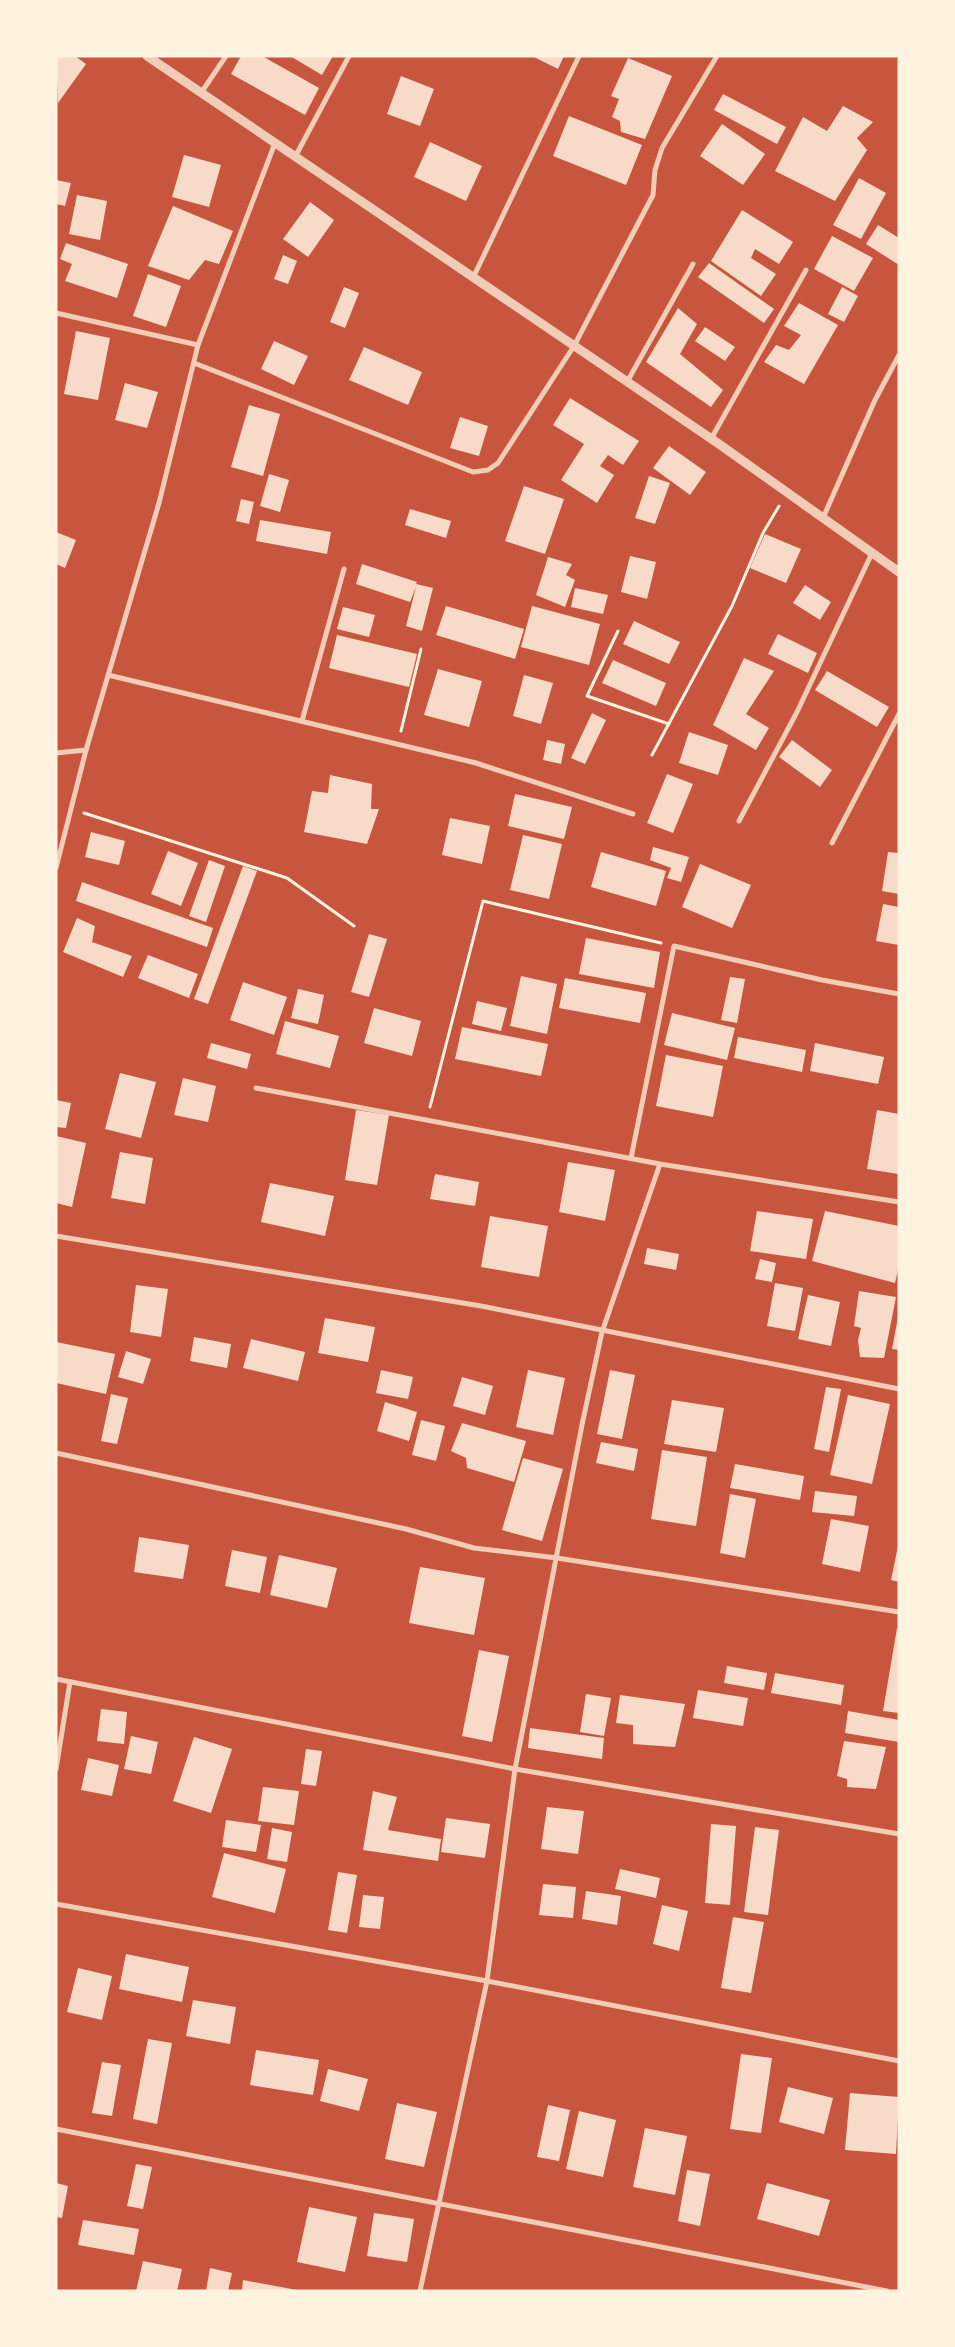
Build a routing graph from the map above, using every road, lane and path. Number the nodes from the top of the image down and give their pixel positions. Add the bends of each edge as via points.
1 (147, 56) edge
2 (226, 56) edge
3 (349, 56) edge
4 (579, 56) edge
5 (717, 56) edge
6 (201, 93) junction
7 (275, 143) junction
8 (295, 157) junction
9 (693, 264) dead end
10 (806, 270) dead end
11 (473, 278) junction
12 (56, 313) edge
13 (198, 345) junction
14 (574, 346) junction
15 (899, 355) edge
16 (194, 363) junction
17 (626, 382) junction
18 (711, 439) junction
19 (787, 493) junction
20 (823, 518) junction
21 (872, 553) junction
22 (344, 569) dead end
23 (899, 572) edge
24 (618, 631) dead end
25 (421, 649) dead end
26 (108, 675) junction
27 (899, 714) edge
28 (302, 721) junction
29 (669, 724) junction
30 (398, 744) junction
31 (86, 750) junction
32 (56, 753) edge
33 (652, 755) dead end
34 (71, 809) junction
35 (633, 814) dead end
36 (739, 821) dead end
37 (832, 843) dead end
38 (56, 868) edge
39 (354, 926) dead end
40 (674, 946) junction
41 (899, 994) edge
42 (256, 1088) dead end
43 (427, 1120) junction
44 (630, 1158) junction
45 (660, 1164) junction
46 (899, 1202) edge
47 (56, 1236) edge
48 (602, 1332) junction
49 (899, 1389) edge
50 (56, 1453) edge
51 (557, 1558) junction
52 (899, 1612) edge
53 (56, 1679) edge
54 (70, 1682) junction
55 (56, 1769) edge
56 (515, 1769) junction
57 (899, 1834) edge
58 (56, 1904) edge
59 (487, 1981) junction
60 (899, 2061) edge
61 (56, 2129) edge
62 (438, 2202) junction
63 (420, 2291) edge
64 (887, 2291) edge

1 - 6 street
2 - 6 street
3 - 8 street
4 - 11 street
5 - 14 street via 662,148 653,195
6 - 7 street
7 - 8 street
7 - 13 street
8 - 11 street
9 - 17 street
10 - 18 street
11 - 14 street
12 - 13 street
13 - 16 street
14 - 16 street via 498,463 488,470 474,472
14 - 17 street
15 - 20 street via 875,400
16 - 26 street via 159,503
17 - 18 street
18 - 19 street
19 - 20 street
19 - 29 path via 763,533 732,606
20 - 21 street
21 - 23 street
21 - 36 street via 797,712
22 - 28 street
24 - 29 path via 587,696
25 - 30 path
26 - 28 street
26 - 31 street
27 - 37 street
28 - 30 street
29 - 33 path
30 - 35 street via 476,763
31 - 32 street
31 - 34 street
34 - 38 street
34 - 39 path via 287,878
40 - 41 street
40 - 43 path via 483,901
40 - 44 street
42 - 43 street
43 - 44 street
44 - 45 street
45 - 46 street
45 - 48 street
47 - 48 street via 481,1306
48 - 49 street
48 - 51 street
50 - 51 street via 406,1529 474,1548
51 - 52 street
51 - 56 street
53 - 54 street
54 - 55 street
54 - 56 street
56 - 57 street
56 - 59 street
58 - 59 street
59 - 60 street
59 - 62 street
61 - 62 street
62 - 63 street
62 - 64 street

